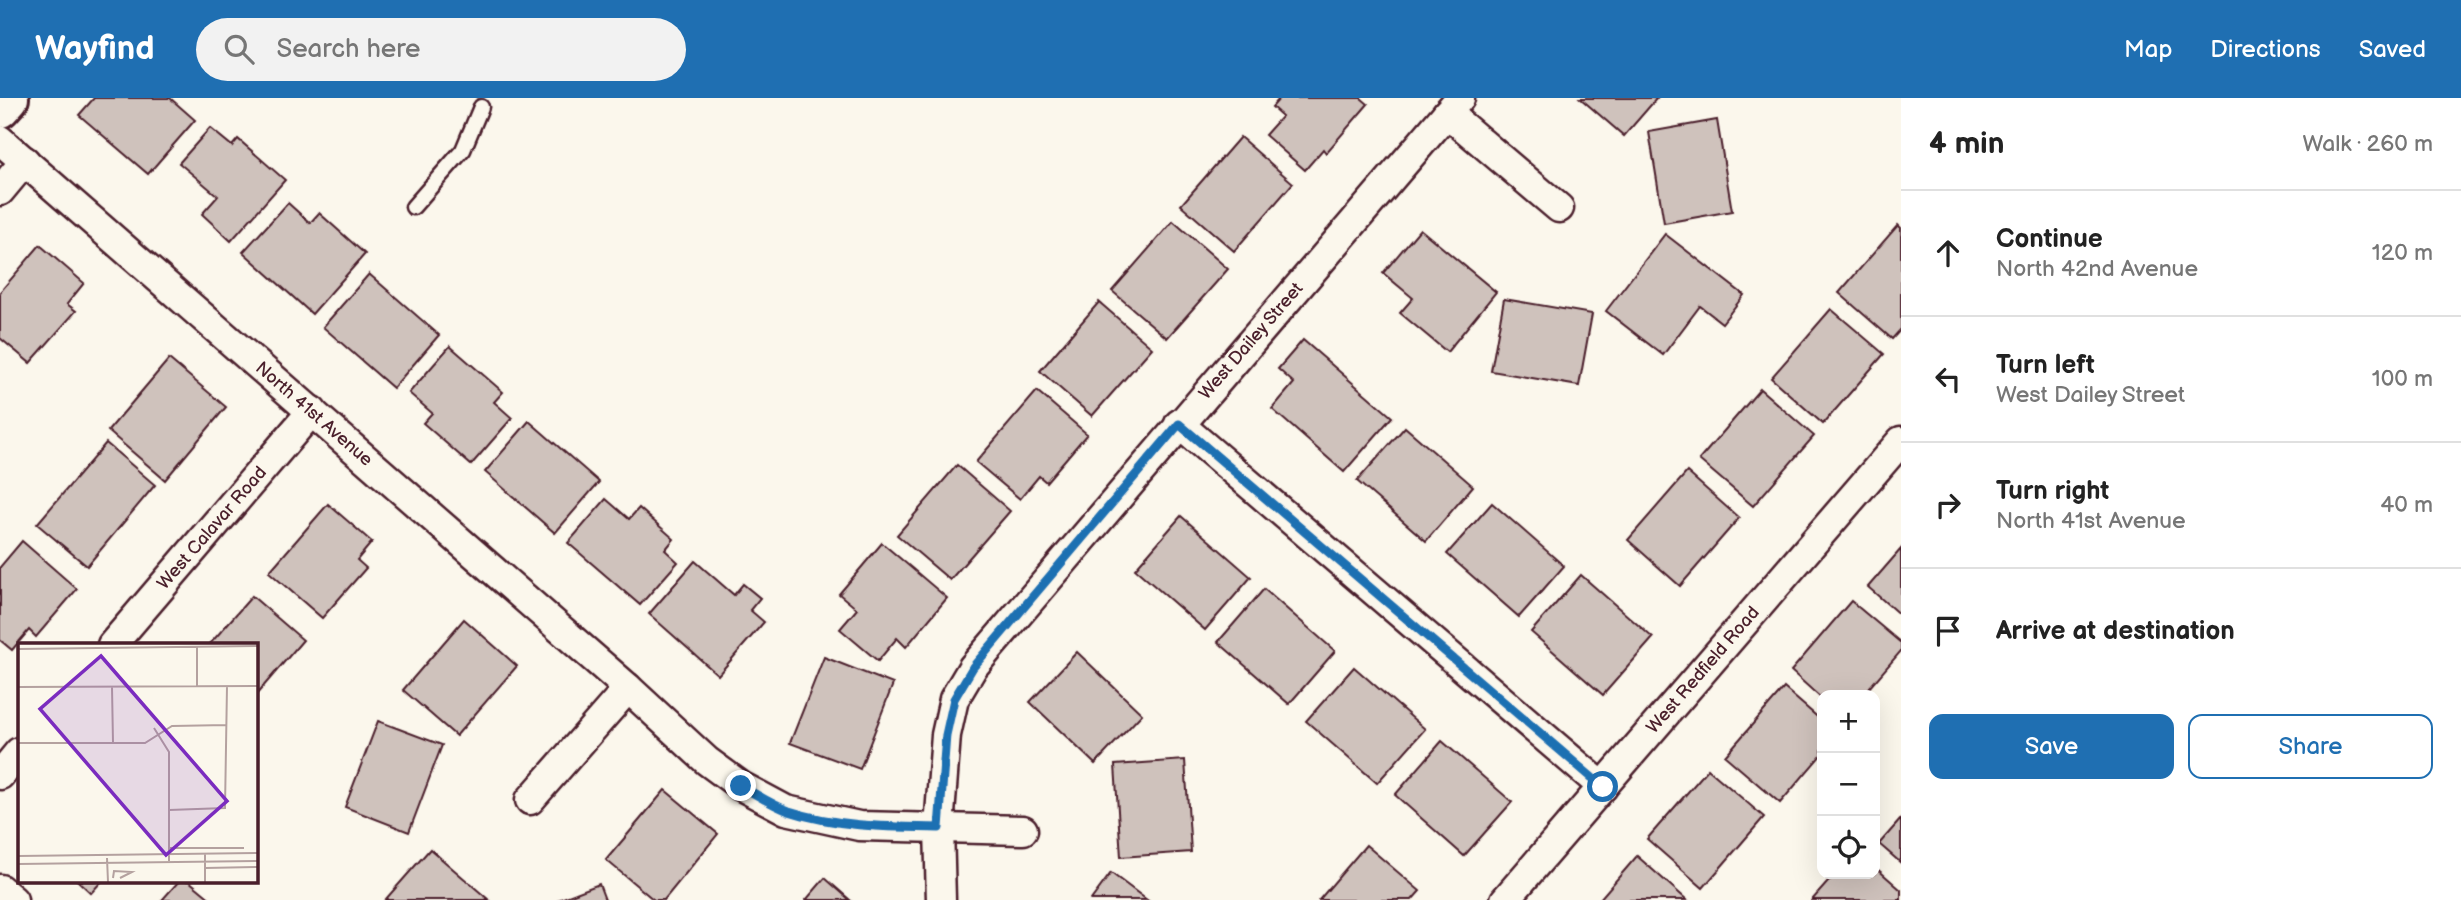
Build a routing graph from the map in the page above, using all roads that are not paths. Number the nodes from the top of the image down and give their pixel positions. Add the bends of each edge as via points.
1 (9, 98) edge
2 (1454, 105) edge
3 (481, 107) dead end
4 (0, 108) edge
5 (0, 140) edge
6 (25, 161) junction
7 (0, 191) edge
8 (413, 207) dead end
9 (1559, 208) dead end
10 (312, 411) junction
11 (1179, 424) junction
12 (1901, 441) edge
13 (114, 643) edge
14 (628, 688) junction
15 (18, 753) edge
16 (0, 775) edge
17 (1603, 787) junction
18 (530, 800) dead end
19 (939, 828) junction
20 (1023, 830) dead end
21 (0, 889) edge
22 (13, 900) edge
23 (941, 900) edge
24 (1505, 900) edge

1 - 4 main road
2 - 9 street, West Dailey Street
2 - 11 street, West Dailey Street
3 - 8 lane via 463,150
5 - 6 street, North 41st Avenue
6 - 7 street
6 - 10 street, North 41st Avenue
10 - 13 street, West Calavar Road
10 - 14 street, North 41st Avenue
11 - 17 street
11 - 19 street, West Dailey Street via 973,667 954,699 946,735
12 - 17 street, West Redfield Road
14 - 18 street
14 - 19 street, North 41st Avenue via 708,761 741,786 786,810 859,826
15 - 16 street
17 - 24 street, West Redfield Road
19 - 20 street
19 - 23 street, West Dailey Street
21 - 22 street

